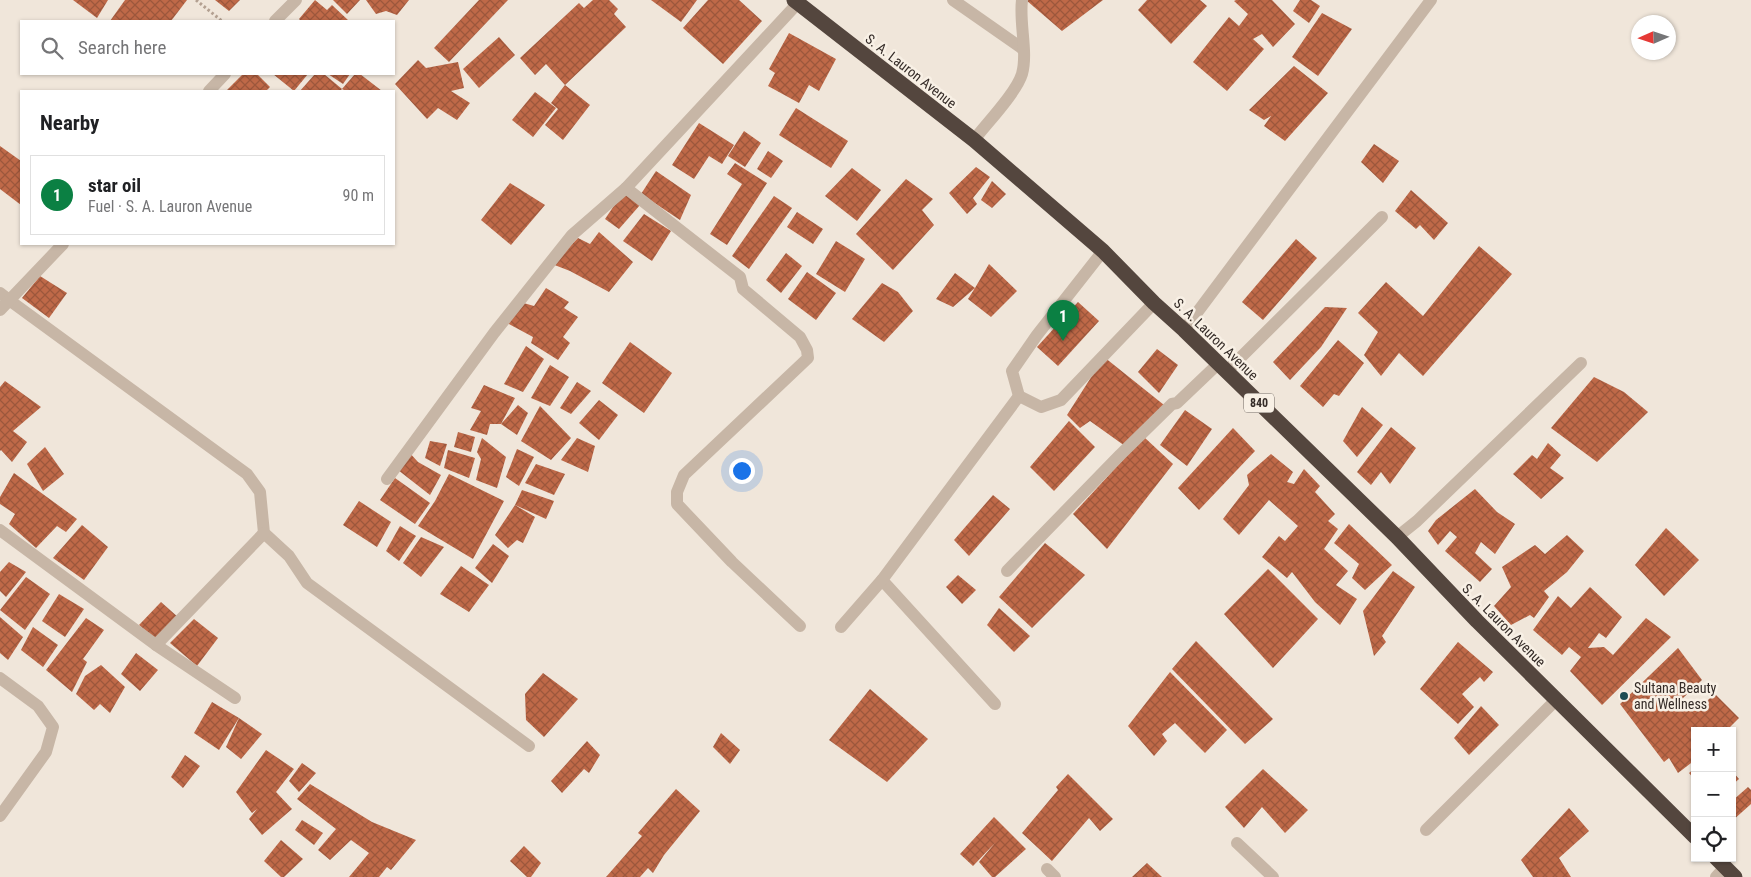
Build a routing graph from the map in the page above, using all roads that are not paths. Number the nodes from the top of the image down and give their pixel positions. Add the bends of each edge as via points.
1 (296, 0) edge
2 (953, 0) edge
3 (1022, 0) edge
4 (1431, 0) edge
5 (796, 2) edge
6 (277, 20) edge
7 (1023, 50) junction
8 (224, 75) edge
9 (209, 90) edge
10 (974, 140) junction
11 (626, 188) junction
12 (1382, 217) dead end
13 (62, 245) edge
14 (1103, 251) junction
15 (5, 297) edge
16 (1154, 303) junction
17 (0, 310) edge
18 (1184, 330) junction
19 (1581, 363) dead end
20 (1223, 367) junction
21 (1019, 396) junction
22 (387, 479) dead end
23 (0, 530) edge
24 (264, 533) junction
25 (1397, 537) junction
26 (1007, 570) dead end
27 (882, 580) junction
28 (800, 626) dead end
29 (841, 627) dead end
30 (156, 645) junction
31 (0, 678) edge
32 (235, 698) dead end
33 (1556, 700) junction
34 (995, 704) dead end
35 (529, 746) dead end
36 (0, 816) edge
37 (1426, 830) dead end
38 (1691, 833) edge
39 (1237, 843) dead end
40 (1273, 877) edge

1 - 6 street
2 - 7 street
3 - 7 street
4 - 18 street
5 - 10 highway, S. A. Lauron Avenue / 840
5 - 11 street
7 - 10 street via 1022,73 1016,87
8 - 9 street
10 - 14 highway, S. A. Lauron Avenue / 840
11 - 22 street via 572,235 494,333
11 - 28 street via 740,277 743,289 800,337 807,350 808,358 684,475 677,492 677,504
12 - 20 street
13 - 15 street
14 - 16 highway, S. A. Lauron Avenue / 840
14 - 21 street via 1012,371
15 - 17 street
15 - 24 street via 247,474 260,492
16 - 18 highway, S. A. Lauron Avenue / 840
16 - 21 street via 1061,400 1041,407
18 - 20 highway, S. A. Lauron Avenue / 840
19 - 25 street
20 - 25 highway, S. A. Lauron Avenue / 840
20 - 26 street via 1172,404
21 - 27 street
23 - 30 street
24 - 30 street
24 - 35 street via 289,556 307,583
25 - 33 highway, S. A. Lauron Avenue / 840
27 - 29 street
27 - 34 street
30 - 32 street
31 - 36 street via 38,706 53,726 46,752
33 - 37 street
33 - 38 highway, S. A. Lauron Avenue / 840
39 - 40 street

